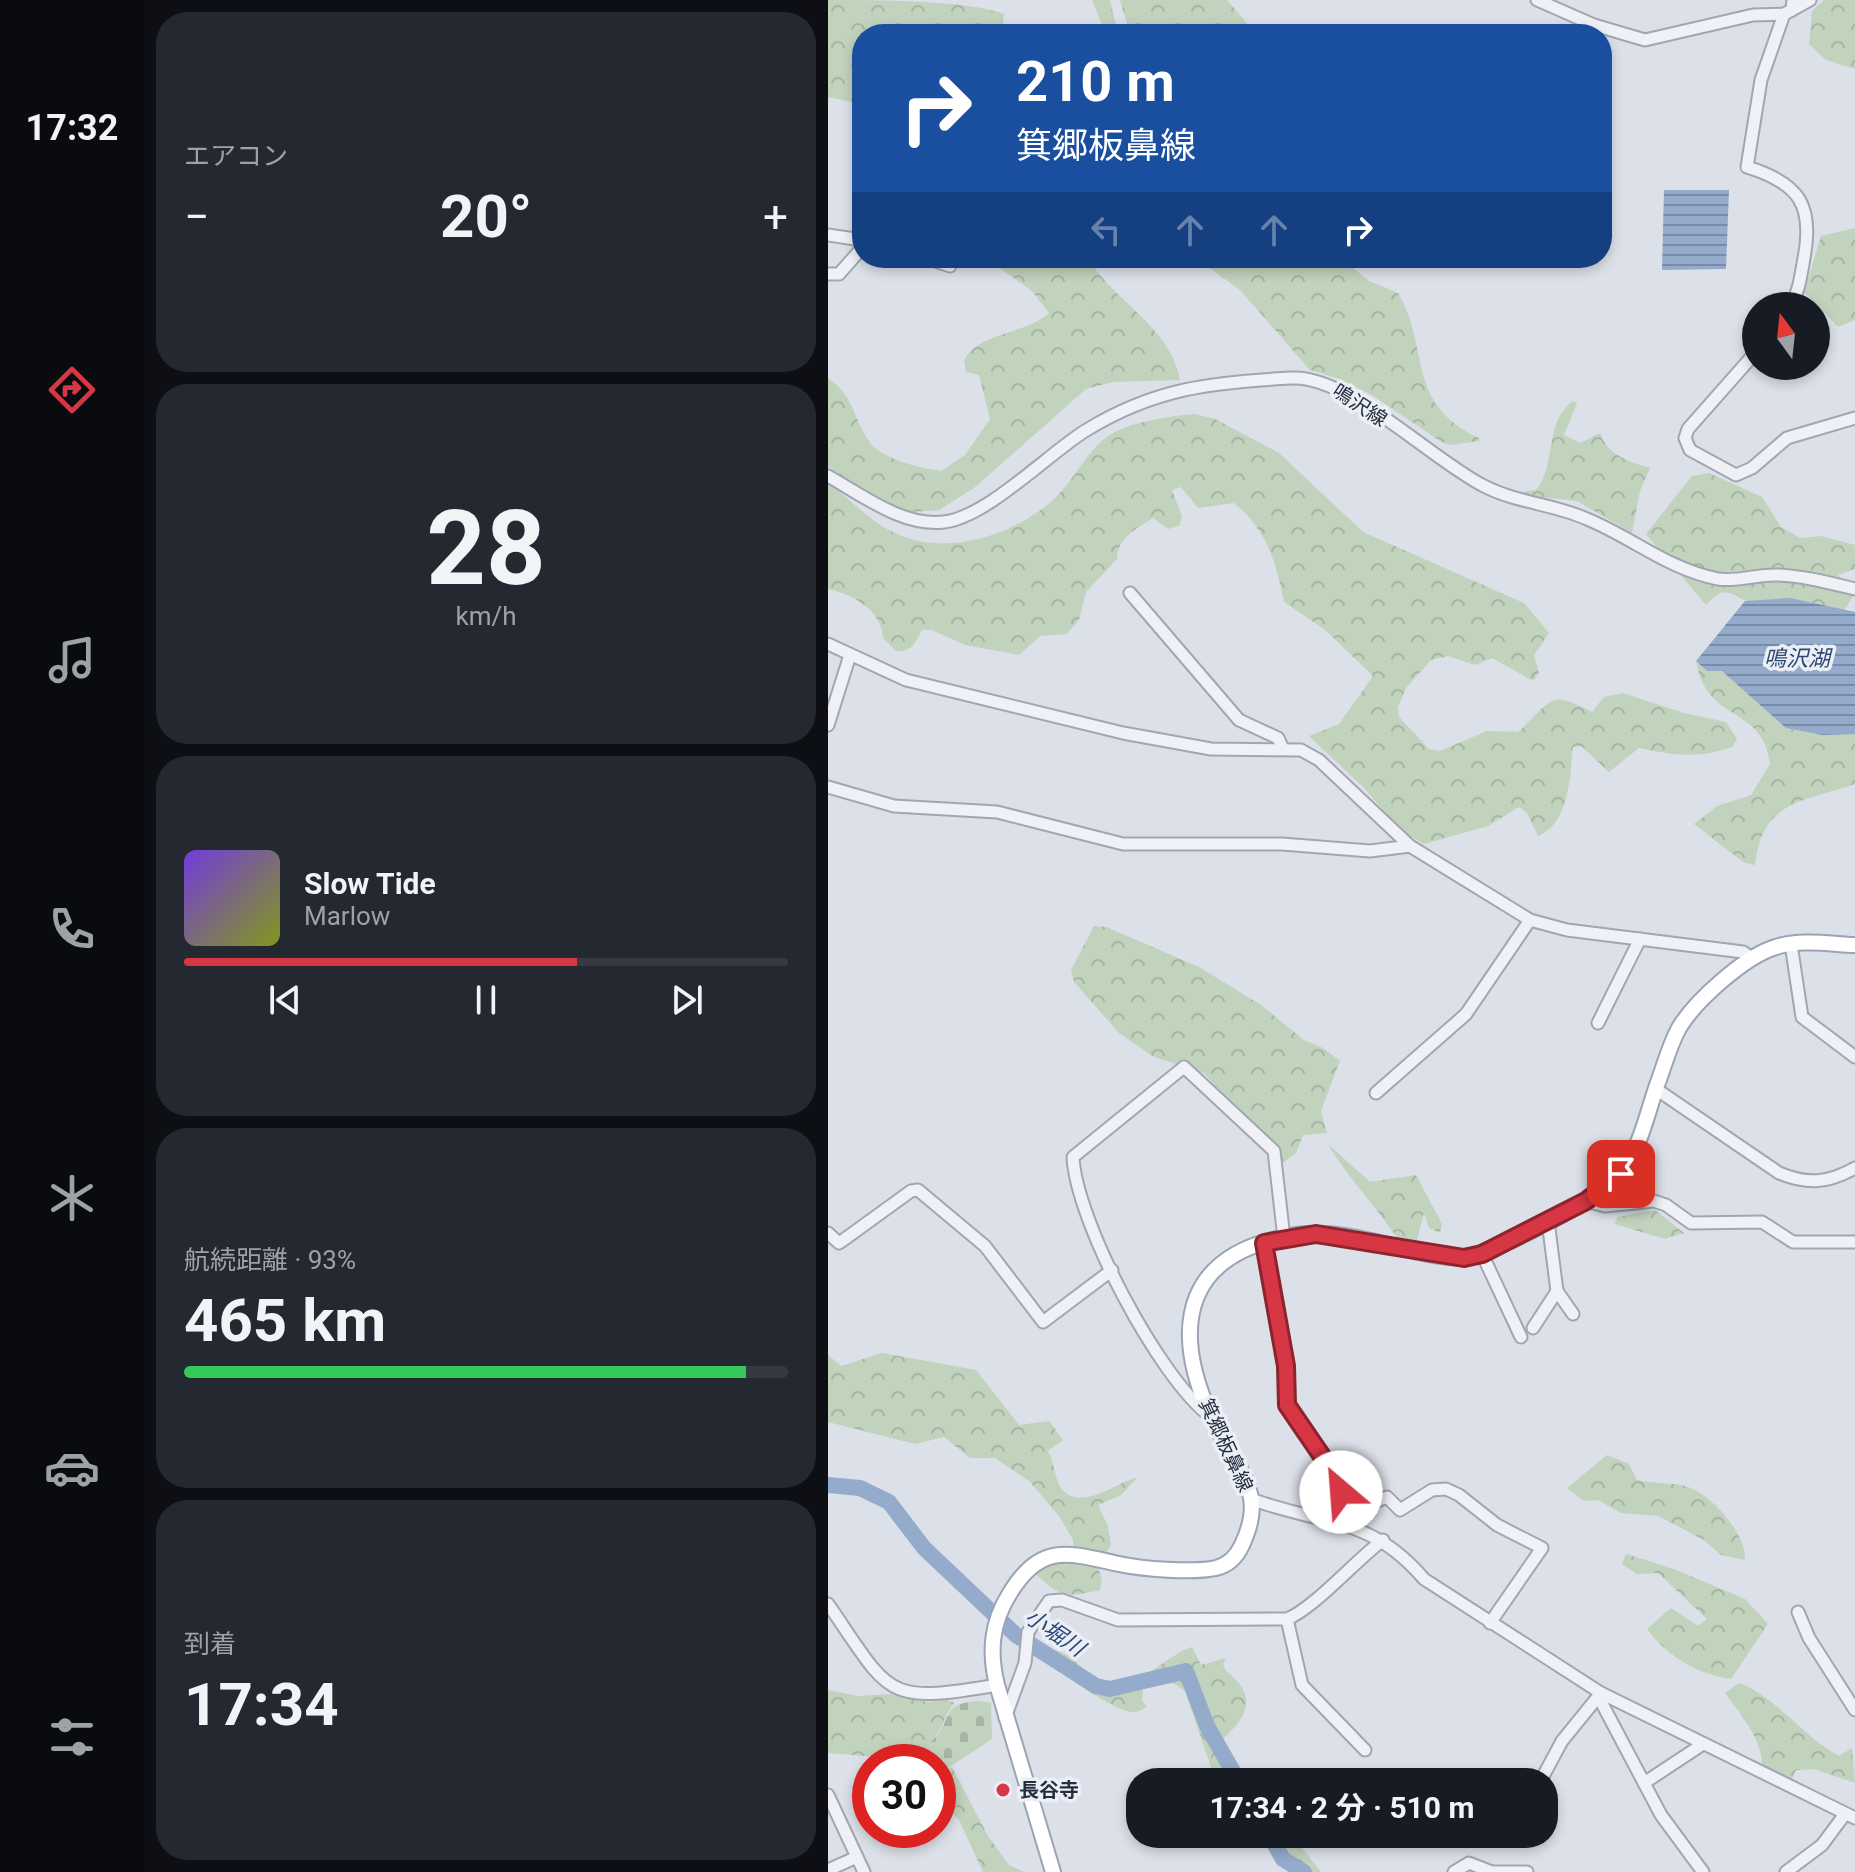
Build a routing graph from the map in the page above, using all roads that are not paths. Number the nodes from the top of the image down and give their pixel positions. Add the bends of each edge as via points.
1 (1537, 0) edge
2 (1810, 0) edge
3 (1790, 8) edge
4 (1592, 24) edge
5 (1612, 30) edge
6 (828, 235) edge
7 (852, 239) edge
8 (852, 259) edge
9 (828, 274) edge
10 (1797, 292) edge
11 (1742, 368) edge
12 (1855, 418) edge
13 (828, 476) edge
14 (1855, 589) edge
15 (1130, 593) dead end
16 (828, 644) edge
17 (850, 655) junction
18 (828, 725) edge
19 (1283, 749) junction
20 (828, 787) edge
21 (1410, 846) junction
22 (1530, 920) junction
23 (1640, 939) junction
24 (1791, 944) junction
25 (1855, 945) edge
26 (1752, 958) junction
27 (1598, 1023) dead end
28 (1855, 1057) edge
29 (1656, 1089) junction
30 (1376, 1093) dead end
31 (1855, 1168) edge
32 (1586, 1201) junction
33 (1548, 1221) junction
34 (828, 1233) edge
35 (1284, 1238) junction
36 (1855, 1242) edge
37 (1264, 1243) junction
38 (1482, 1254) junction
39 (1112, 1270) junction
40 (1557, 1291) junction
41 (1573, 1314) dead end
42 (1533, 1328) dead end
43 (1521, 1337) dead end
44 (1211, 1416) junction
45 (1340, 1495) junction
46 (1251, 1499) junction
47 (1329, 1522) junction
48 (1383, 1540) junction
49 (828, 1604) edge
50 (1798, 1612) dead end
51 (1287, 1619) junction
52 (1490, 1623) junction
53 (997, 1685) junction
54 (1599, 1695) junction
55 (1855, 1710) edge
56 (1005, 1719) junction
57 (1703, 1744) junction
58 (1365, 1750) dead end
59 (1548, 1768) edge
60 (1644, 1783) junction
61 (828, 1795) edge
62 (1850, 1816) edge
63 (857, 1857) junction
64 (828, 1870) edge
65 (864, 1872) edge
66 (1053, 1872) edge
67 (1454, 1872) edge
68 (1493, 1872) edge
69 (1527, 1872) edge
70 (1703, 1872) edge
71 (1786, 1872) edge

1 - 4 street
2 - 3 street
3 - 5 street via 1645,40
3 - 10 street via 1761,80 1747,167 1780,179 1803,203 1809,224
6 - 7 street
8 - 9 street via 839,274
11 - 12 street via 1685,438 1690,450 1736,475 1787,438
13 - 14 street, 鳴沢線 via 900,516 944,522 1013,485 1087,429 1155,396 1196,386 1310,378 1341,390 1485,487 1586,518 1661,561 1722,579 1775,574
15 - 19 street via 1239,720 1278,738
16 - 17 street
17 - 18 street
17 - 19 street via 906,680 1123,733 1211,749
19 - 21 street via 1312,754
20 - 21 street via 894,806 997,812 1123,844 1282,844 1370,851
21 - 22 street
22 - 23 street
22 - 30 street via 1466,1014
23 - 26 street via 1743,952
23 - 27 street
24 - 25 main road, 箕郷板鼻線
24 - 26 main road, 箕郷板鼻線
24 - 28 street via 1802,1017
26 - 29 main road, 箕郷板鼻線 via 1685,1019
29 - 31 street via 1795,1180 1831,1180
29 - 32 main road, 箕郷板鼻線 via 1628,1162
32 - 33 main road, 箕郷板鼻線
32 - 36 street via 1605,1206 1654,1201 1691,1223 1762,1222 1793,1242
33 - 38 main road, 箕郷板鼻線
33 - 40 street
34 - 39 street via 839,1243 918,1190 985,1246 1043,1322
35 - 37 main road, 箕郷板鼻線
35 - 38 main road, 箕郷板鼻線 via 1339,1236 1447,1257
35 - 39 street via 1274,1151 1184,1067 1073,1157
37 - 44 main road, 箕郷板鼻線 via 1241,1250 1221,1265 1191,1306 1189,1344
37 - 45 street via 1286,1366 1287,1405 1341,1484
38 - 43 street
39 - 44 street via 1153,1347
40 - 41 street
40 - 42 street
44 - 46 main road, 箕郷板鼻線
45 - 47 street
45 - 52 street via 1370,1504 1387,1497 1400,1510 1432,1490 1446,1489 1542,1548
46 - 47 street
46 - 53 main road, 箕郷板鼻線 via 1250,1526 1241,1548 1217,1568 1131,1566 1068,1553 1036,1562 1014,1586 994,1626
47 - 48 street
48 - 51 street
48 - 52 street via 1424,1579
49 - 53 street via 883,1680 903,1693 933,1696
50 - 55 street
51 - 56 street via 1118,1620 1054,1599 1033,1621
51 - 58 street via 1302,1685
52 - 54 street
53 - 56 main road, 箕郷板鼻線
54 - 57 street
54 - 59 street
54 - 60 street
56 - 66 main road, 箕郷板鼻線
57 - 60 street
57 - 62 street
60 - 70 street
61 - 63 street
62 - 71 street
63 - 64 street
63 - 65 street
67 - 68 street via 1469,1863
68 - 69 street

